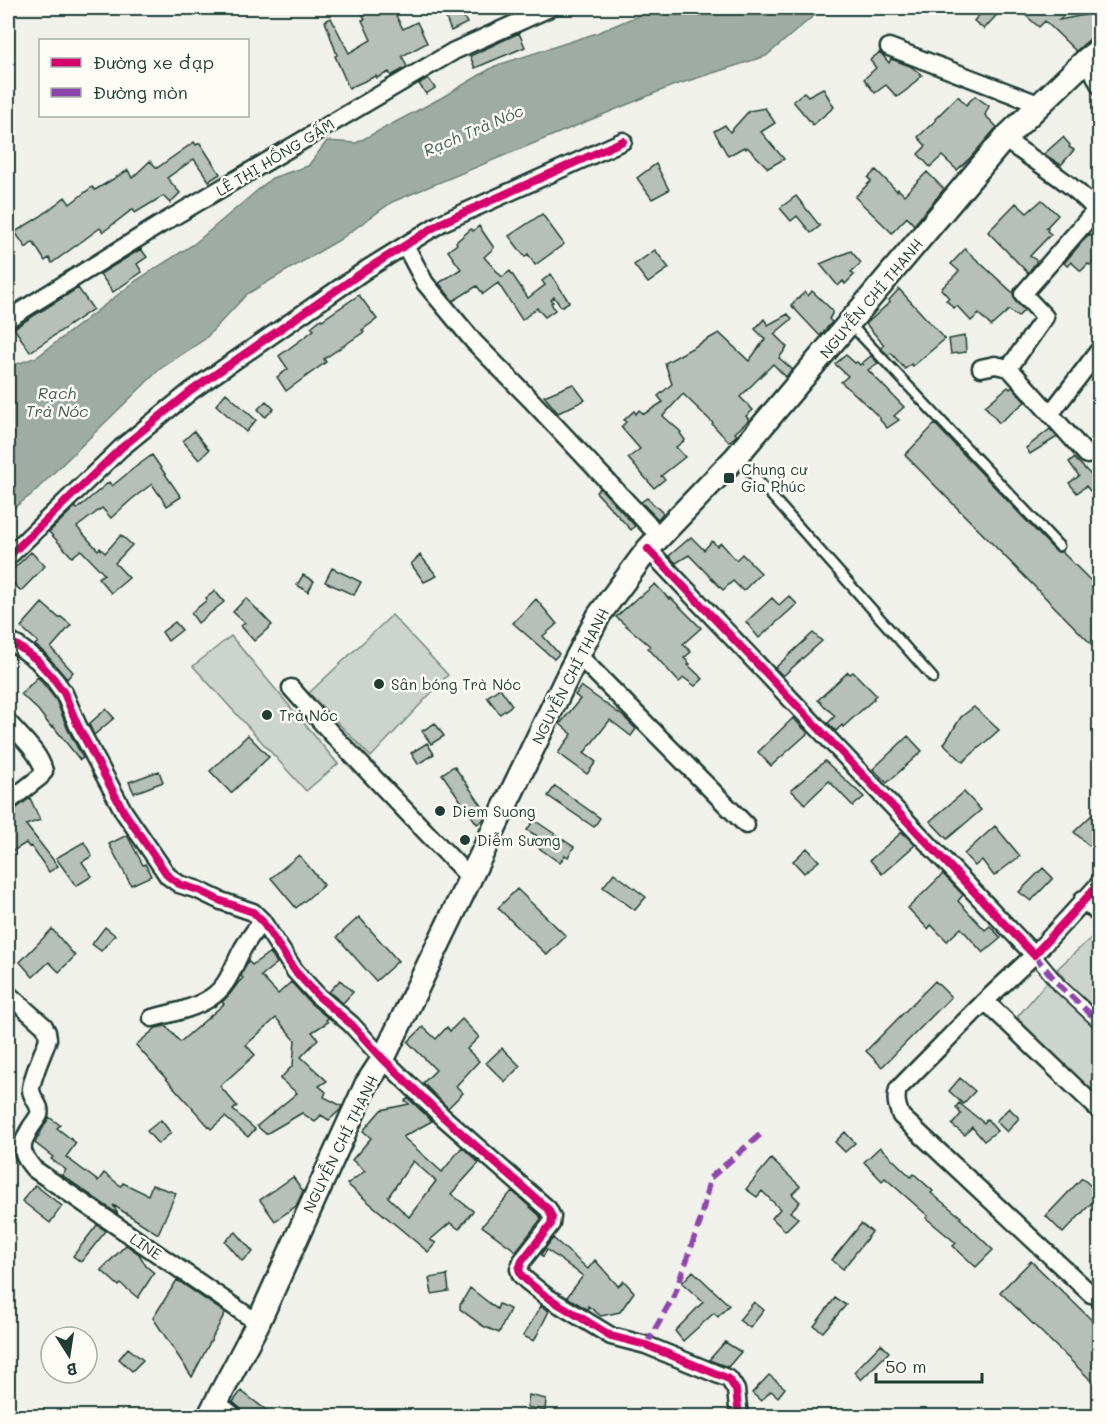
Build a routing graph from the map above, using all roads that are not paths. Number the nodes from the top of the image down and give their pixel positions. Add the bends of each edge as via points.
1 (550, 8) edge
2 (890, 47) dead end
3 (1093, 54) edge
4 (1100, 86) edge
5 (1041, 105) junction
6 (1004, 139) junction
7 (623, 141) dead end
8 (1098, 213) edge
9 (405, 245) junction
10 (8, 319) edge
11 (850, 324) junction
12 (1100, 349) edge
13 (981, 368) dead end
14 (1009, 368) junction
15 (1051, 413) junction
16 (1087, 455) dead end
17 (736, 457) junction
18 (653, 543) junction
19 (1059, 546) dead end
20 (8, 557) edge
21 (8, 638) edge
22 (578, 655) junction
23 (933, 678) dead end
24 (291, 688) dead end
25 (8, 722) edge
26 (8, 802) edge
27 (746, 825) dead end
28 (470, 878) junction
29 (1100, 883) edge
30 (1083, 900) junction
31 (1100, 915) edge
32 (262, 921) junction
33 (1034, 955) junction
34 (8, 994) edge
35 (985, 1000) junction
36 (152, 1018) dead end
37 (1100, 1023) edge
38 (382, 1059) junction
39 (1100, 1111) edge
40 (1100, 1296) edge
41 (258, 1323) junction
42 (212, 1409) edge
43 (234, 1416) edge
44 (739, 1416) edge

1 - 10 street, LÊ THỊ HỒNG GẤM via 454,51
2 - 5 street
3 - 4 street
3 - 5 main road, NGUYỄN CHÍ THANH
5 - 6 main road, NGUYỄN CHÍ THANH
6 - 8 street via 1077,191
6 - 11 main road, NGUYỄN CHÍ THANH
7 - 9 street via 441,223
8 - 14 street via 1023,294 1045,317
9 - 18 street via 425,283 474,342 531,400
9 - 20 street via 191,391 121,448
11 - 17 main road, NGUYỄN CHÍ THANH
11 - 19 lane
12 - 15 street
13 - 14 street
14 - 15 street
15 - 16 street
17 - 18 main road, NGUYỄN CHÍ THANH
17 - 23 lane
18 - 22 main road, NGUYỄN CHÍ THANH via 599,615
18 - 33 street
21 - 32 street via 37,660 64,693 124,812 168,876 179,884 253,912
22 - 27 street
22 - 28 main road, NGUYỄN CHÍ THANH
24 - 28 street
25 - 26 street via 42,763 44,771
28 - 38 main road, NGUYỄN CHÍ THANH
29 - 30 street
30 - 31 street
30 - 33 street
32 - 36 street via 232,974 210,998
32 - 38 street via 295,971
33 - 35 street
33 - 37 street
34 - 41 street, LINE via 44,1026 48,1039 32,1082 39,1116 22,1149 24,1157 34,1169
35 - 39 street
35 - 40 street via 898,1089 896,1106 900,1116 1092,1294
38 - 41 main road, NGUYỄN CHÍ THANH via 366,1085
38 - 44 street via 548,1209 551,1224 522,1261 521,1275 547,1297 611,1336 646,1345 729,1379 736,1390
41 - 42 main road, NGUYỄN CHÍ THANH
42 - 43 street

